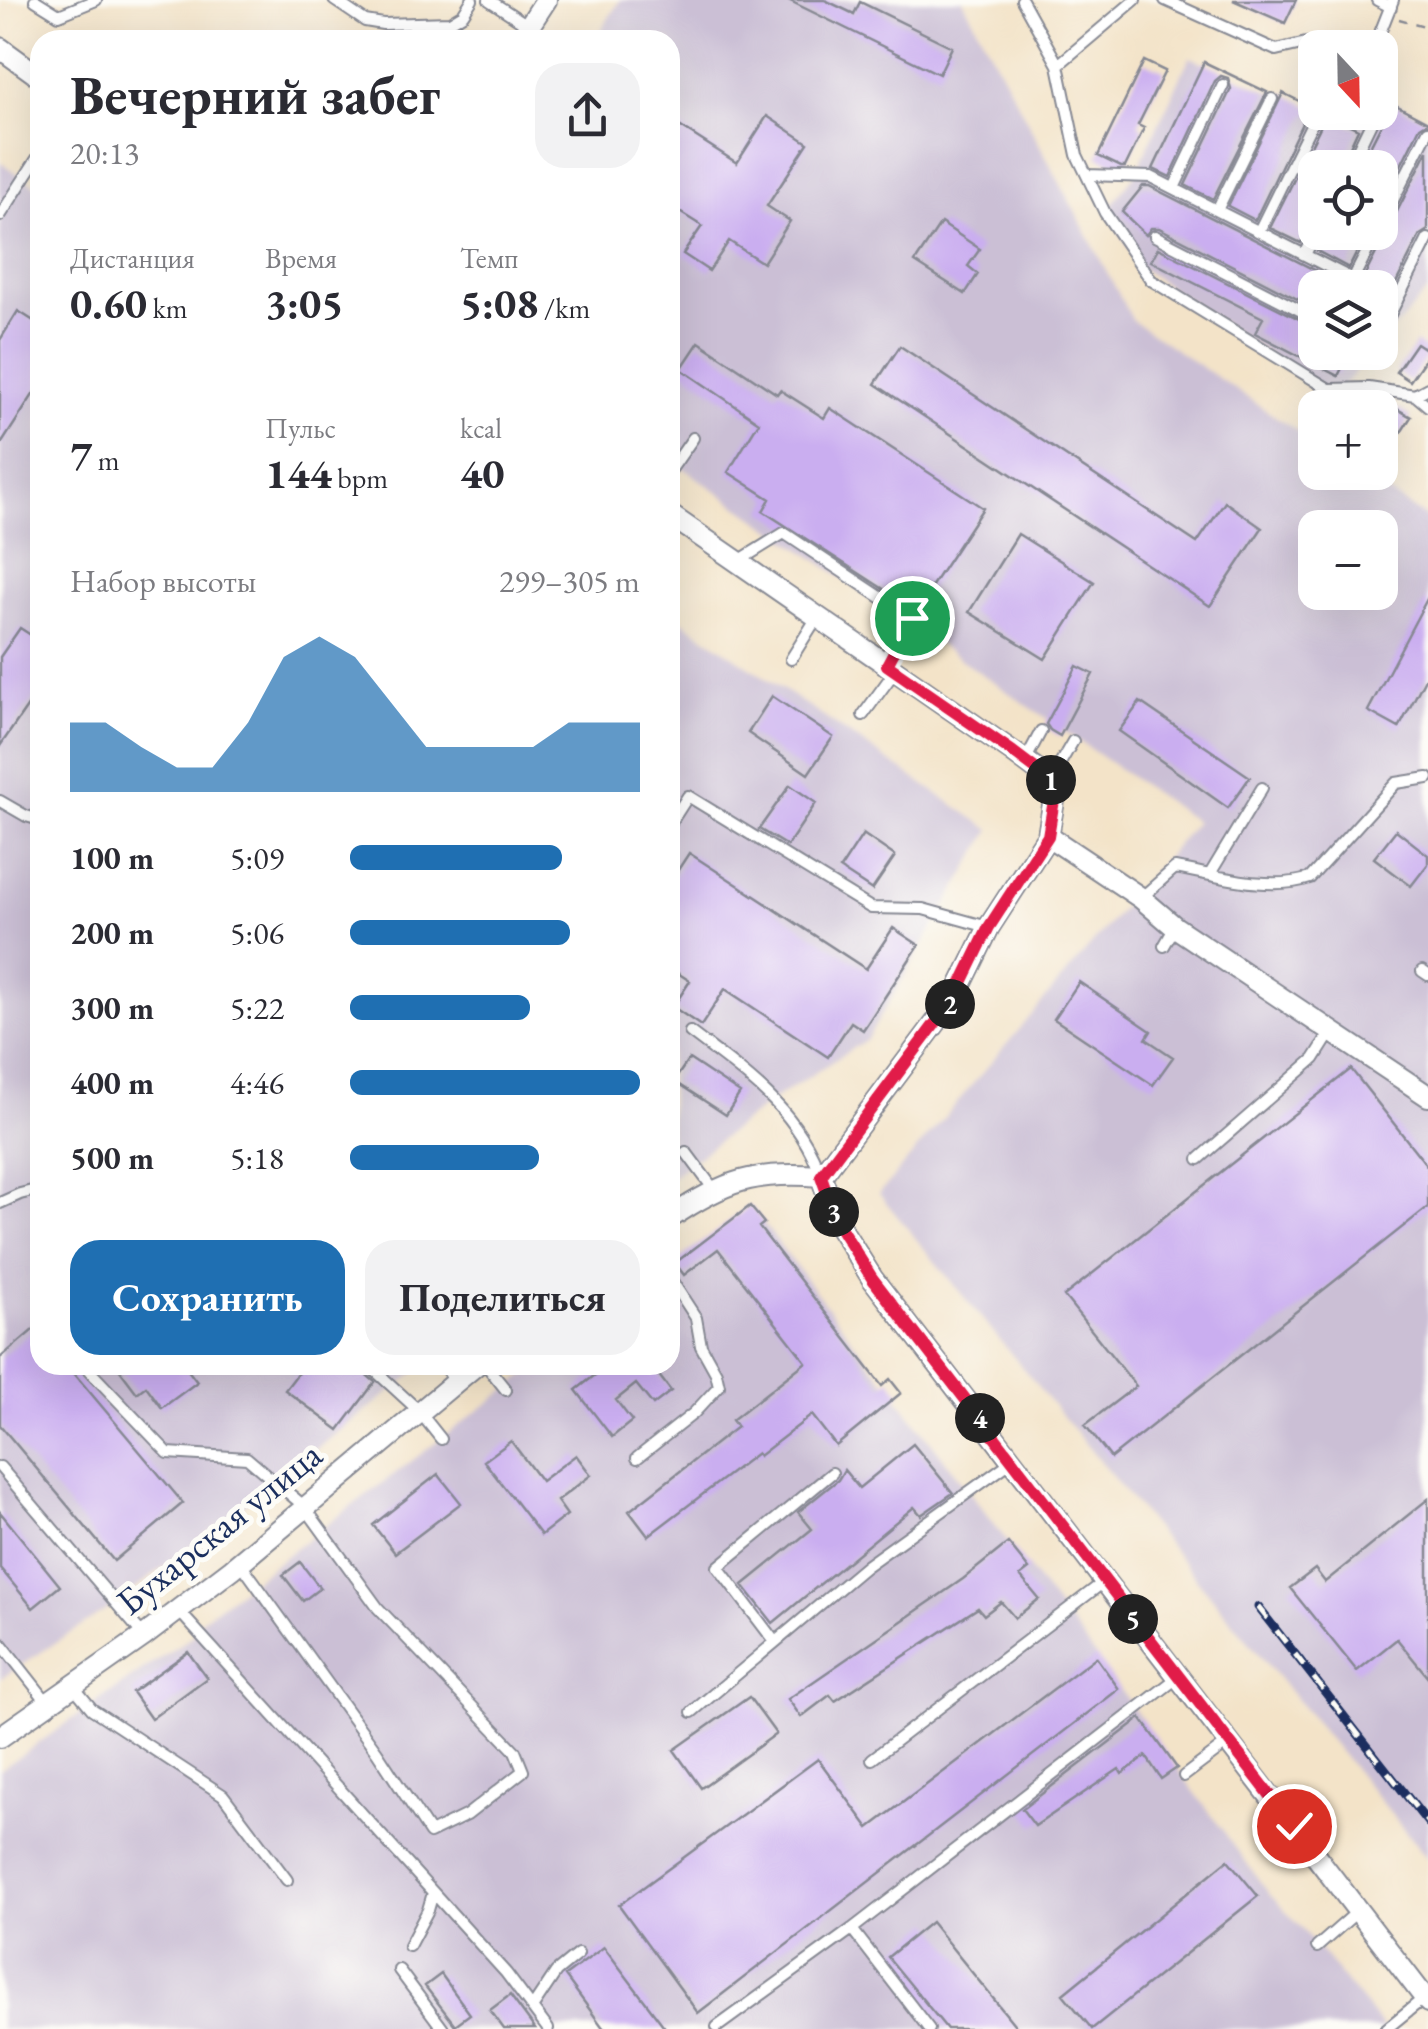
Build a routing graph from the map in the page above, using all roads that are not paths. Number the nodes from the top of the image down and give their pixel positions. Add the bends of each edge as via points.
1 (35, 0) edge
2 (96, 0) edge
3 (334, 0) edge
4 (472, 0) edge
5 (490, 0) edge
6 (546, 0) edge
7 (1022, 0) edge
8 (1135, 0) edge
9 (1166, 0) edge
10 (1377, 0) edge
11 (1390, 8) edge
12 (522, 30) edge
13 (527, 30) edge
14 (1298, 45) edge
15 (0, 48) edge
16 (1058, 64) junction
17 (30, 70) edge
18 (1223, 85) dead end
19 (1272, 99) dead end
20 (1308, 130) edge
21 (1428, 131) edge
22 (30, 170) edge
23 (1087, 175) junction
24 (1174, 188) junction
25 (1398, 190) edge
26 (1217, 210) junction
27 (0, 216) edge
28 (1259, 232) junction
29 (1155, 236) dead end
30 (1428, 240) edge
31 (1308, 250) edge
32 (1306, 255) junction
33 (1336, 270) edge
34 (1398, 299) edge
35 (1298, 309) edge
36 (1428, 388) edge
37 (1415, 395) junction
38 (1428, 406) edge
39 (693, 438) dead end
40 (680, 457) edge
41 (680, 521) edge
42 (737, 562) junction
43 (816, 618) junction
44 (791, 659) dead end
45 (891, 668) junction
46 (863, 715) dead end
47 (1041, 731) dead end
48 (1073, 741) dead end
49 (1025, 761) junction
50 (1428, 778) edge
51 (1050, 780) junction
52 (1262, 788) dead end
53 (0, 801) edge
54 (680, 808) edge
55 (30, 817) edge
56 (1048, 836) junction
57 (1210, 874) junction
58 (1141, 898) junction
59 (989, 927) junction
60 (1176, 928) junction
61 (1164, 946) dead end
62 (690, 1032) dead end
63 (1331, 1032) junction
64 (1428, 1096) edge
65 (686, 1152) dead end
66 (1199, 1159) dead end
67 (821, 1176) junction
68 (30, 1192) edge
69 (716, 1192) junction
70 (0, 1204) edge
71 (680, 1212) edge
72 (680, 1293) edge
73 (94, 1375) edge
74 (380, 1375) edge
75 (447, 1375) edge
76 (494, 1375) edge
77 (506, 1390) dead end
78 (418, 1410) junction
79 (441, 1439) dead end
80 (637, 1458) dead end
81 (1012, 1461) junction
82 (0, 1468) edge
83 (832, 1473) dead end
84 (304, 1506) junction
85 (240, 1562) junction
86 (1105, 1581) junction
87 (178, 1610) junction
88 (144, 1636) junction
89 (0, 1642) edge
90 (775, 1642) junction
91 (1177, 1678) junction
92 (73, 1686) junction
93 (48, 1704) junction
94 (692, 1712) dead end
95 (0, 1737) edge
96 (1229, 1742) junction
97 (872, 1760) dead end
98 (1184, 1776) dead end
99 (286, 1880) dead end
100 (433, 1893) junction
101 (1358, 1911) junction
102 (852, 1930) junction
103 (409, 1946) dead end
104 (1317, 1947) dead end
105 (578, 1954) dead end
106 (399, 1970) dead end
107 (1426, 2000) edge
108 (532, 2008) junction
109 (717, 2026) dead end
110 (443, 2029) edge
111 (548, 2029) edge
112 (930, 2029) edge
113 (1386, 2029) edge

1 - 2 lane via 59,15
3 - 4 lane via 383,24 450,22
5 - 12 lane
6 - 13 street
7 - 16 lane
8 - 16 lane
9 - 14 lane via 1276,50
10 - 11 lane
15 - 17 street
16 - 23 lane
18 - 24 lane
19 - 26 lane
20 - 28 lane
21 - 25 lane
22 - 27 lane
23 - 24 lane via 1152,177
23 - 37 lane via 1151,280 1329,388
24 - 26 lane
26 - 28 lane
28 - 32 lane
29 - 35 lane
30 - 34 lane
31 - 32 lane
32 - 33 lane
36 - 37 lane
37 - 38 lane
39 - 40 lane
41 - 42 street
42 - 43 street
42 - 45 lane via 784,533 912,618
43 - 44 lane
43 - 45 street
45 - 46 lane
45 - 49 street
47 - 49 lane
48 - 51 lane
49 - 51 street
50 - 57 lane via 1396,783 1310,878 1294,884
51 - 56 street via 1056,788
52 - 57 lane
53 - 55 lane
54 - 59 lane via 688,796 870,908 923,909
56 - 58 street
56 - 59 street
57 - 58 lane via 1174,868
58 - 60 street
59 - 67 street via 955,997
60 - 61 lane
60 - 63 street
62 - 67 lane via 769,1093 811,1146
63 - 64 street
63 - 66 lane via 1314,1060
65 - 69 lane
67 - 69 street via 738,1179
67 - 81 street via 838,1224 872,1278
68 - 70 lane
69 - 71 street
72 - 80 lane via 696,1318 719,1386
73 - 84 lane via 168,1453 247,1458
74 - 78 lane
75 - 78 street, Бухарская улица
76 - 77 lane
78 - 79 lane
78 - 84 street, Бухарская улица
81 - 86 street
81 - 90 lane via 866,1566
82 - 88 lane
83 - 90 lane via 718,1567
84 - 85 street, Бухарская улица
84 - 85 lane via 378,1608 515,1751 523,1771 466,1816 430,1832
85 - 87 street, Бухарская улица
86 - 91 street
86 - 97 lane
87 - 88 street, Бухарская улица
87 - 100 lane
88 - 92 street, Бухарская улица
89 - 93 lane
90 - 94 lane
91 - 96 street
91 - 102 lane
92 - 93 street, Бухарская улица
92 - 99 lane via 92,1709 222,1794
93 - 95 street, Бухарская улица
96 - 98 lane
96 - 101 street
100 - 103 lane
100 - 108 lane
101 - 104 lane
101 - 107 street
102 - 109 lane
102 - 112 lane
105 - 108 lane via 556,1972
106 - 110 lane
107 - 113 lane
108 - 111 lane

